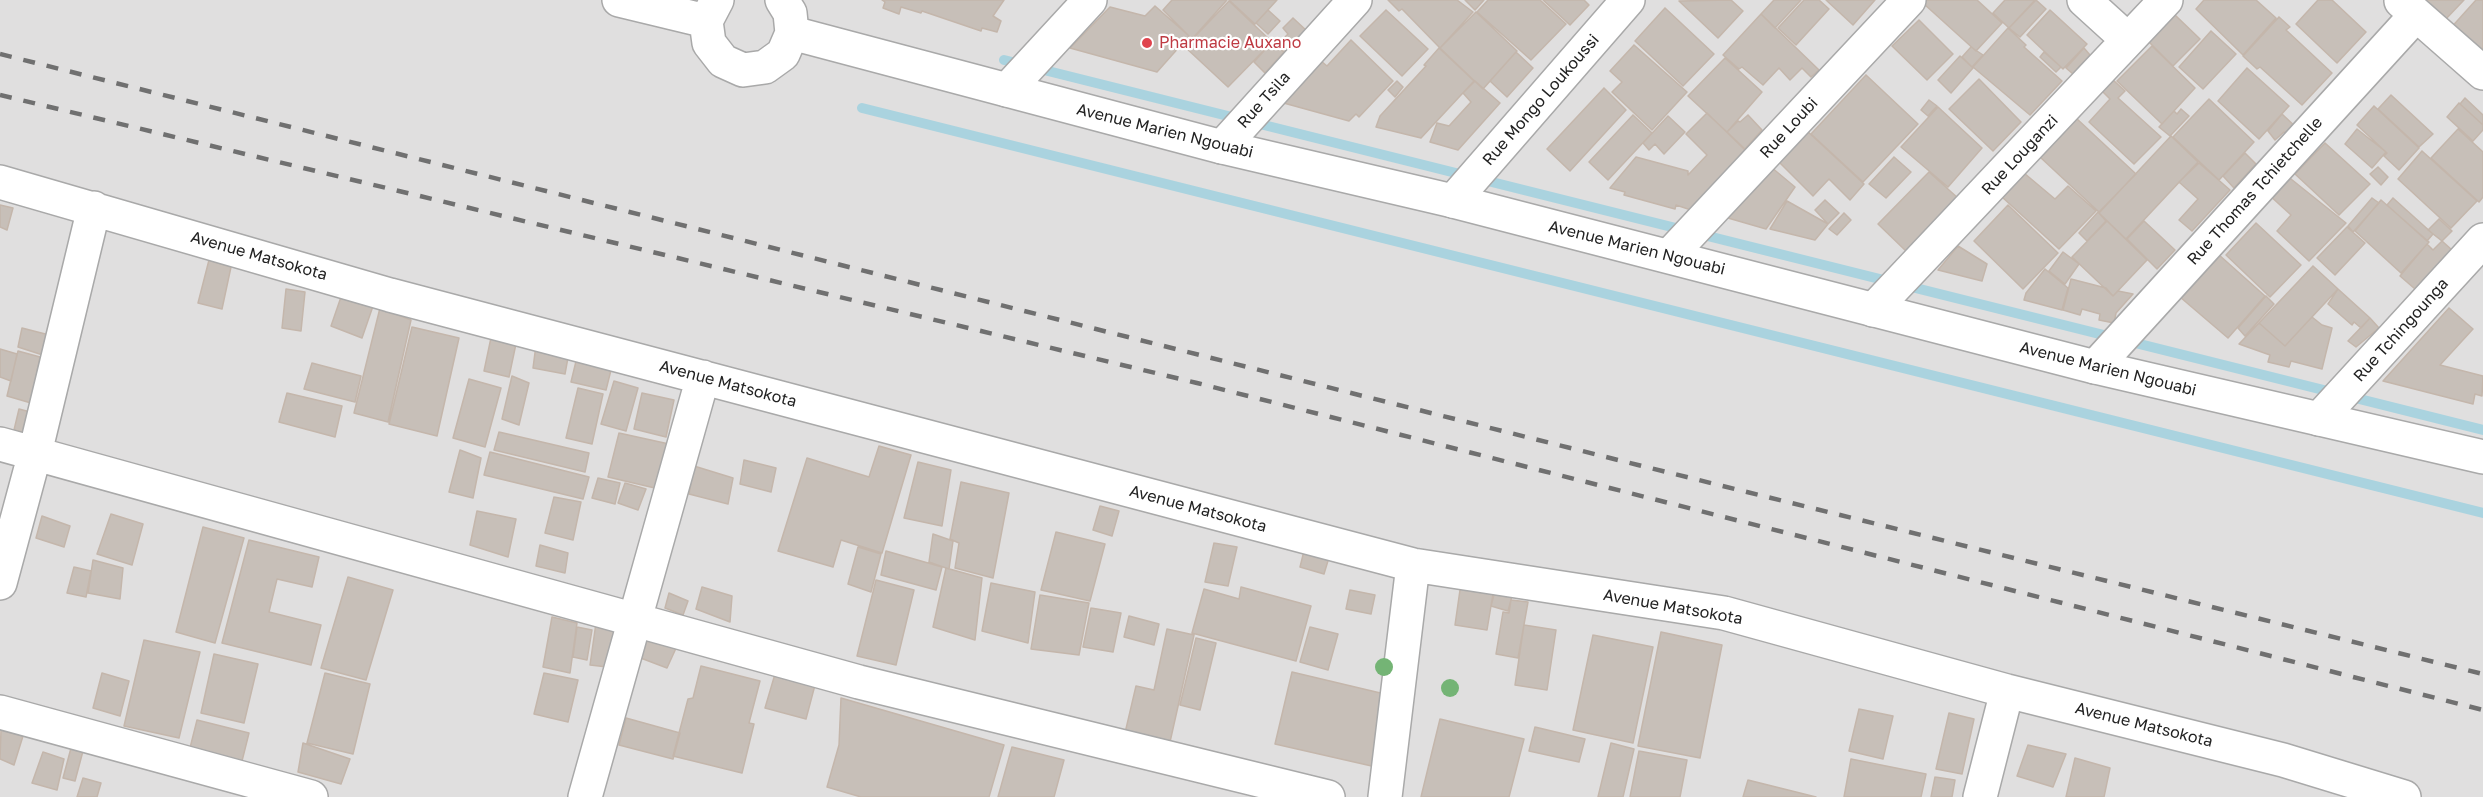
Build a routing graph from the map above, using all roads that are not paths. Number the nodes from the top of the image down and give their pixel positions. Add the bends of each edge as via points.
1 (619, 0) edge
2 (782, 0) edge
3 (1090, 0) edge
4 (1355, 0) edge
5 (1628, 0) edge
6 (1909, 0) edge
7 (2084, 0) edge
8 (2166, 0) edge
9 (2408, 7) edge
10 (712, 11) edge
11 (792, 33) junction
12 (2128, 40) junction
13 (2483, 73) edge
14 (1006, 90) junction
15 (1222, 147) junction
16 (0, 182) edge
17 (1454, 201) junction
18 (94, 208) junction
19 (2483, 240) edge
20 (1669, 256) junction
21 (1873, 309) junction
22 (2095, 367) junction
23 (703, 376) junction
24 (2319, 419) junction
25 (0, 444) edge
26 (35, 453) junction
27 (2483, 458) edge
28 (1413, 565) junction
29 (0, 583) edge
30 (635, 622) junction
31 (2007, 691) junction
32 (0, 712) edge
33 (311, 797) edge
34 (585, 797) edge
35 (1328, 797) edge
36 (1385, 797) edge
37 (1980, 797) edge
38 (2404, 797) edge

1 - 10 street
2 - 11 street via 790,13
3 - 14 street
4 - 15 street, Rue Tsila
5 - 17 street, Rue Mongo Loukoussi
6 - 20 street, Rue Loubi
7 - 12 street
8 - 12 street, Rue Louganzi
9 - 13 street
9 - 22 street, Rue Thomas Tchietchelle
10 - 11 street via 709,43 723,61 743,70 765,67 783,54
11 - 14 street, Avenue Marien Ngouabi
12 - 21 street, Rue Louganzi
14 - 15 street, Avenue Marien Ngouabi
15 - 17 street, Avenue Marien Ngouabi
16 - 18 street, Avenue Matsokota
17 - 20 street, Avenue Marien Ngouabi
18 - 23 street, Avenue Matsokota via 390,295
18 - 26 street
19 - 24 street, Rue Tchingounga
20 - 21 street, Avenue Marien Ngouabi
21 - 22 street, Avenue Marien Ngouabi
22 - 24 street, Avenue Marien Ngouabi
23 - 28 street, Avenue Matsokota
23 - 30 street
24 - 27 street, Avenue Marien Ngouabi
25 - 26 street
26 - 29 street
26 - 30 street
28 - 31 street, Avenue Matsokota via 1724,613
28 - 36 street
30 - 34 street
30 - 35 street via 859,682
31 - 37 street
31 - 38 street, Avenue Matsokota via 2283,760
32 - 33 street

